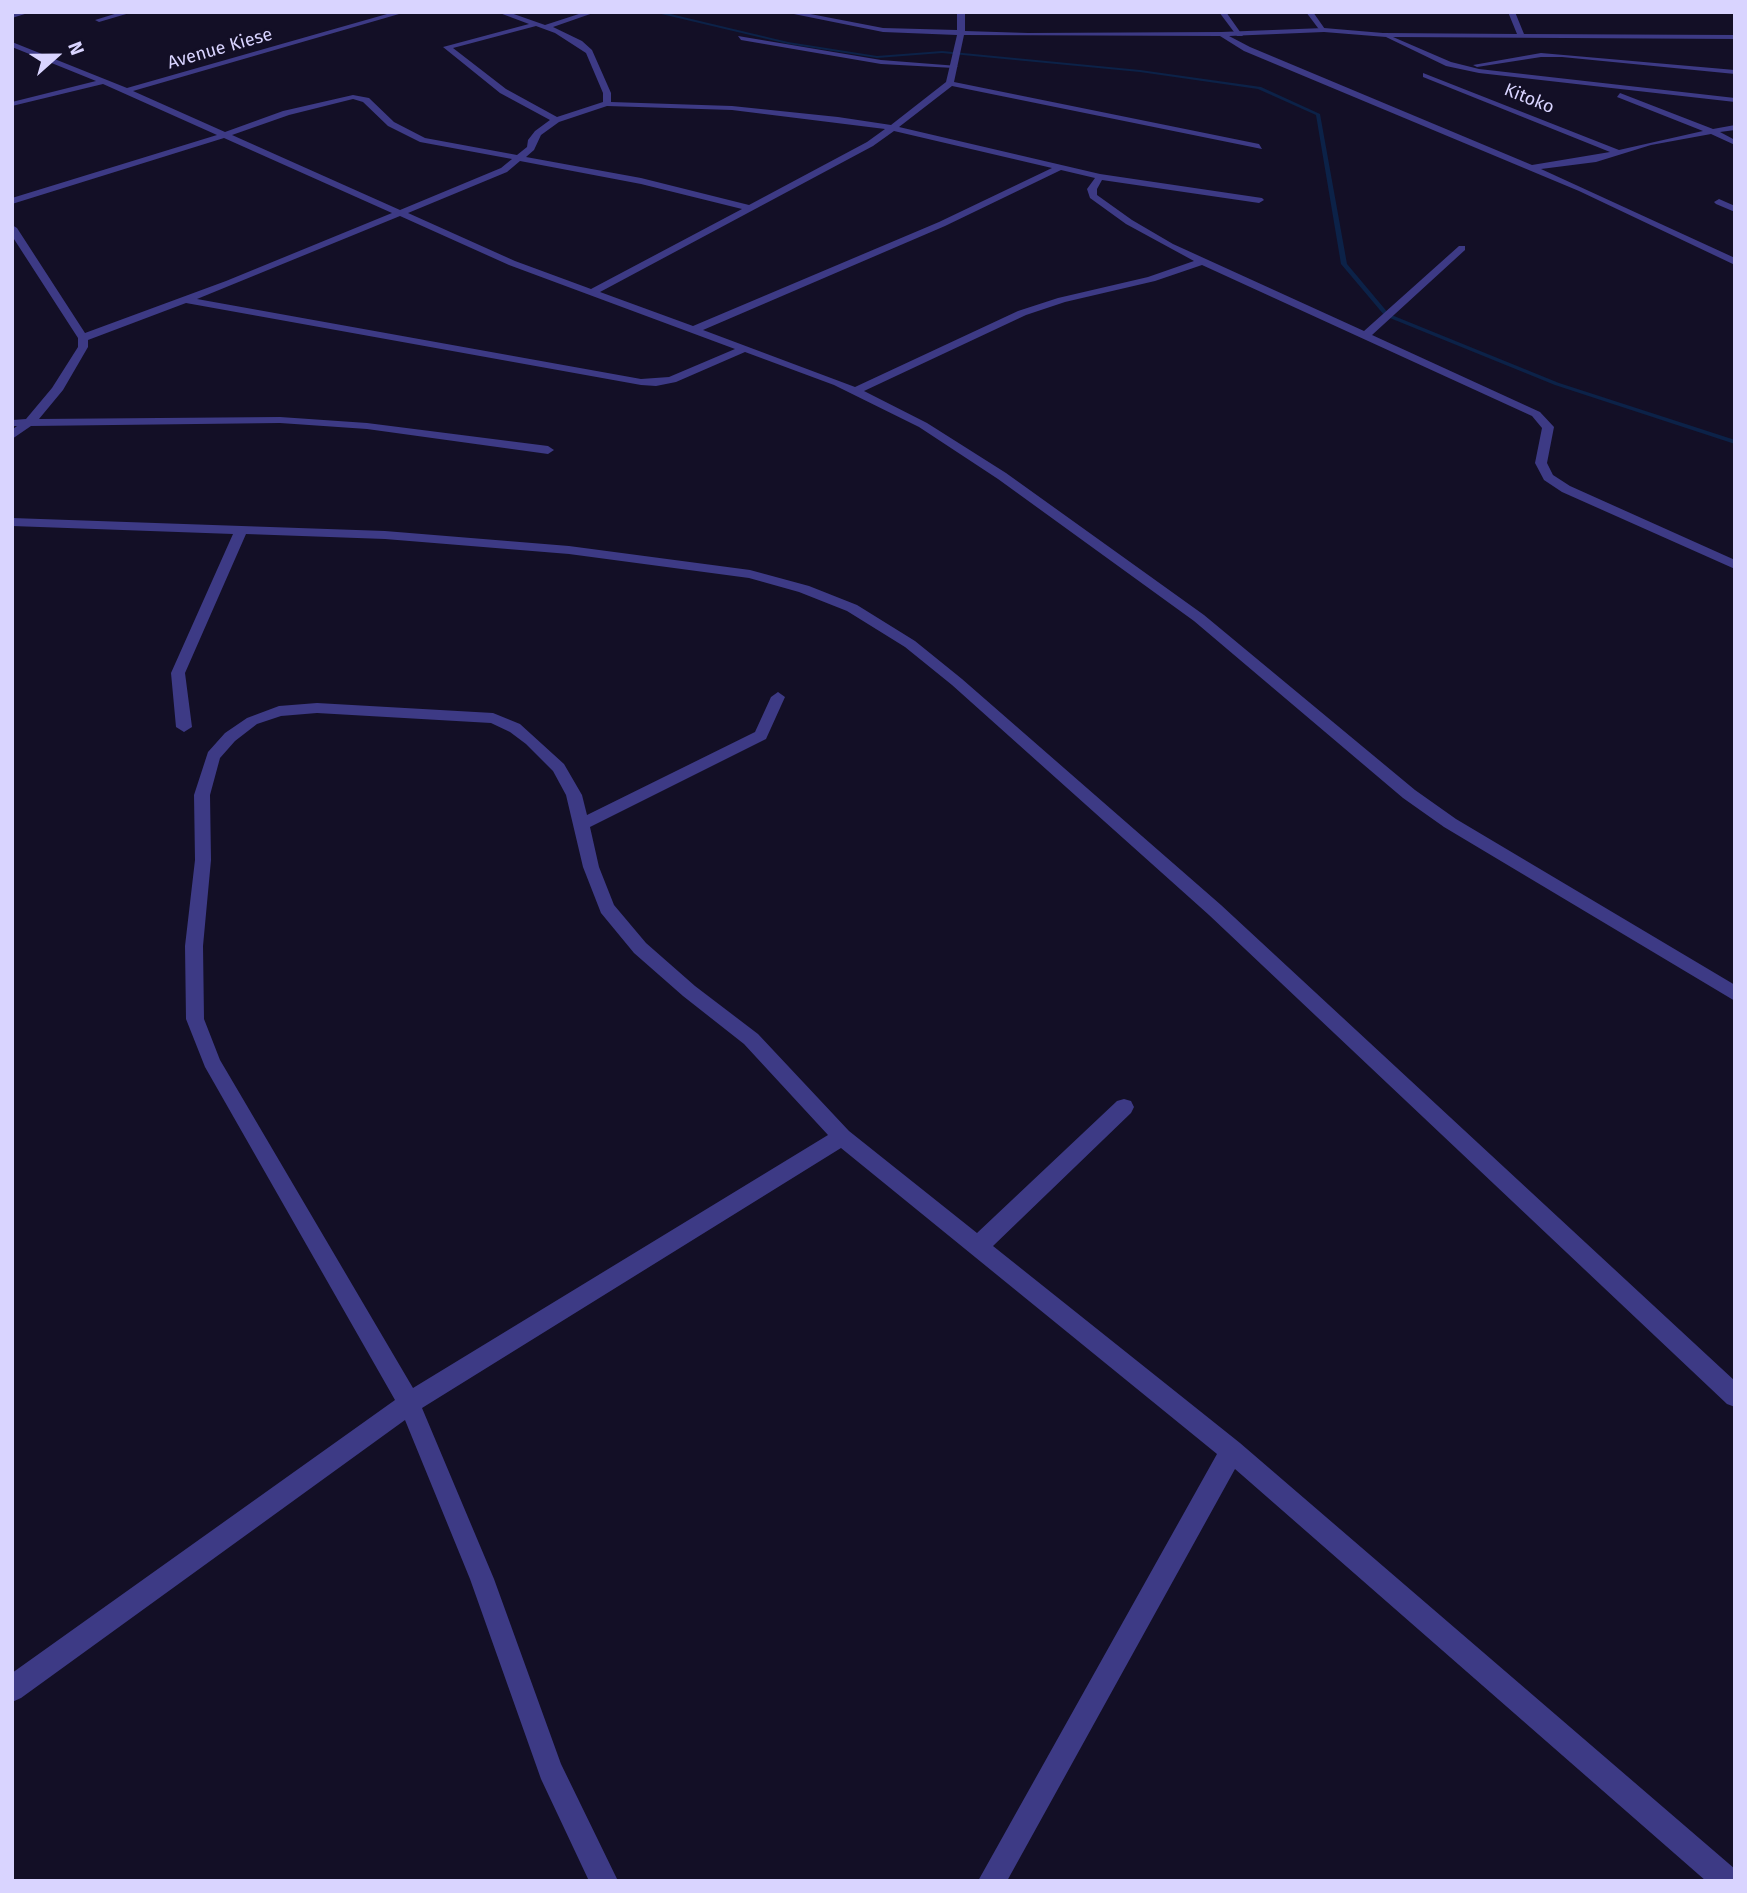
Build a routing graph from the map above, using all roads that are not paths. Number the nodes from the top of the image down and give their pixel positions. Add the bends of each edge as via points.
1 (26, 12) edge
2 (130, 12) edge
3 (403, 12) edge
4 (500, 12) edge
5 (593, 12) edge
6 (787, 12) edge
7 (961, 12) edge
8 (1222, 12) edge
9 (1309, 12) edge
10 (1511, 12) edge
11 (12, 16) edge
12 (99, 20) dead end
13 (541, 25) junction
14 (1324, 30) junction
15 (961, 32) junction
16 (1221, 34) junction
17 (1240, 34) junction
18 (1521, 34) junction
19 (1383, 35) junction
20 (1735, 37) edge
21 (741, 38) dead end
22 (12, 44) edge
23 (954, 66) junction
24 (1461, 67) junction
25 (1735, 72) edge
26 (1426, 75) dead end
27 (103, 82) junction
28 (950, 83) junction
29 (1597, 86) junction
30 (126, 91) junction
31 (1735, 100) edge
32 (12, 104) edge
33 (606, 104) junction
34 (556, 120) junction
35 (1735, 127) edge
36 (892, 128) junction
37 (1711, 131) junction
38 (225, 135) junction
39 (1735, 143) edge
40 (1259, 147) dead end
41 (1620, 153) junction
42 (520, 159) junction
43 (1059, 167) junction
44 (1531, 167) junction
45 (1100, 177) junction
46 (1259, 200) dead end
47 (12, 201) edge
48 (1719, 202) dead end
49 (749, 208) junction
50 (1735, 209) edge
51 (400, 213) junction
52 (12, 228) edge
53 (1462, 248) dead end
54 (1203, 261) junction
55 (1735, 262) edge
56 (591, 293) junction
57 (186, 300) junction
58 (693, 330) junction
59 (1366, 335) junction
60 (83, 338) junction
61 (746, 348) junction
62 (855, 391) junction
63 (32, 420) junction
64 (12, 422) edge
65 (12, 436) edge
66 (548, 450) dead end
67 (12, 522) edge
68 (241, 530) junction
69 (1735, 565) edge
70 (778, 697) dead end
71 (184, 727) dead end
72 (581, 825) junction
73 (1735, 994) edge
74 (1124, 1107) dead end
75 (842, 1137) junction
76 (977, 1247) junction
77 (1735, 1395) edge
78 (409, 1403) junction
79 (1232, 1451) junction
80 (12, 1689) edge
81 (604, 1881) edge
82 (992, 1881) edge
83 (1727, 1881) edge

1 - 11 street
2 - 12 street
3 - 30 street, Avenue Kiese
4 - 13 street
5 - 13 street
6 - 15 street via 883,30
7 - 15 street
8 - 17 street
9 - 14 street
10 - 18 street
13 - 33 street via 571,37 589,52 607,93
13 - 34 street via 447,47 503,91
14 - 17 street
14 - 19 street
15 - 16 street
15 - 23 street
16 - 17 street
16 - 44 street via 1247,49
18 - 19 street
18 - 20 street
19 - 24 street
21 - 23 street via 881,62
22 - 27 street
23 - 28 street
24 - 25 street via 1562,55
24 - 29 street
26 - 41 street, Kitoko
27 - 30 street
27 - 32 street
28 - 36 street
28 - 40 street
29 - 31 street
29 - 37 street
30 - 38 street
33 - 34 street
33 - 36 street via 778,111
34 - 42 street via 538,133
35 - 37 street
36 - 43 street
36 - 49 street
37 - 39 street
37 - 41 street
38 - 42 street via 286,113 353,97 366,100 412,137
38 - 47 street
38 - 51 street
41 - 44 street
42 - 49 street via 641,181
42 - 51 street
43 - 45 street
43 - 58 street via 942,225
44 - 55 street
45 - 46 street
45 - 54 street via 1091,189 1093,196 1129,222
48 - 50 street
49 - 56 street
51 - 56 street
51 - 57 street
52 - 60 street
53 - 59 street
54 - 59 street
54 - 62 street via 1022,313
56 - 58 street
57 - 60 street
57 - 61 street via 648,383 672,380
58 - 61 street
59 - 69 street via 1536,414 1548,427 1541,463 1548,477 1566,489
60 - 63 street via 74,366
61 - 62 street
62 - 73 street via 923,425 1002,476 1199,618 1377,768 1450,823
63 - 64 street
63 - 65 street
63 - 66 street via 280,420
67 - 68 street
68 - 71 street via 178,673
68 - 77 street via 385,535 569,550 750,574 852,608 910,643 957,682 1215,910
70 - 72 street via 761,735
72 - 75 street via 607,908 632,938 751,1039
72 - 78 street via 574,796 559,768 515,728 493,718 317,708 279,711 252,721 213,756 202,795 195,1018 212,1062
74 - 76 street
75 - 76 street
75 - 78 street
76 - 79 street
78 - 80 street
78 - 81 street via 482,1579 550,1770
79 - 82 street
79 - 83 street

